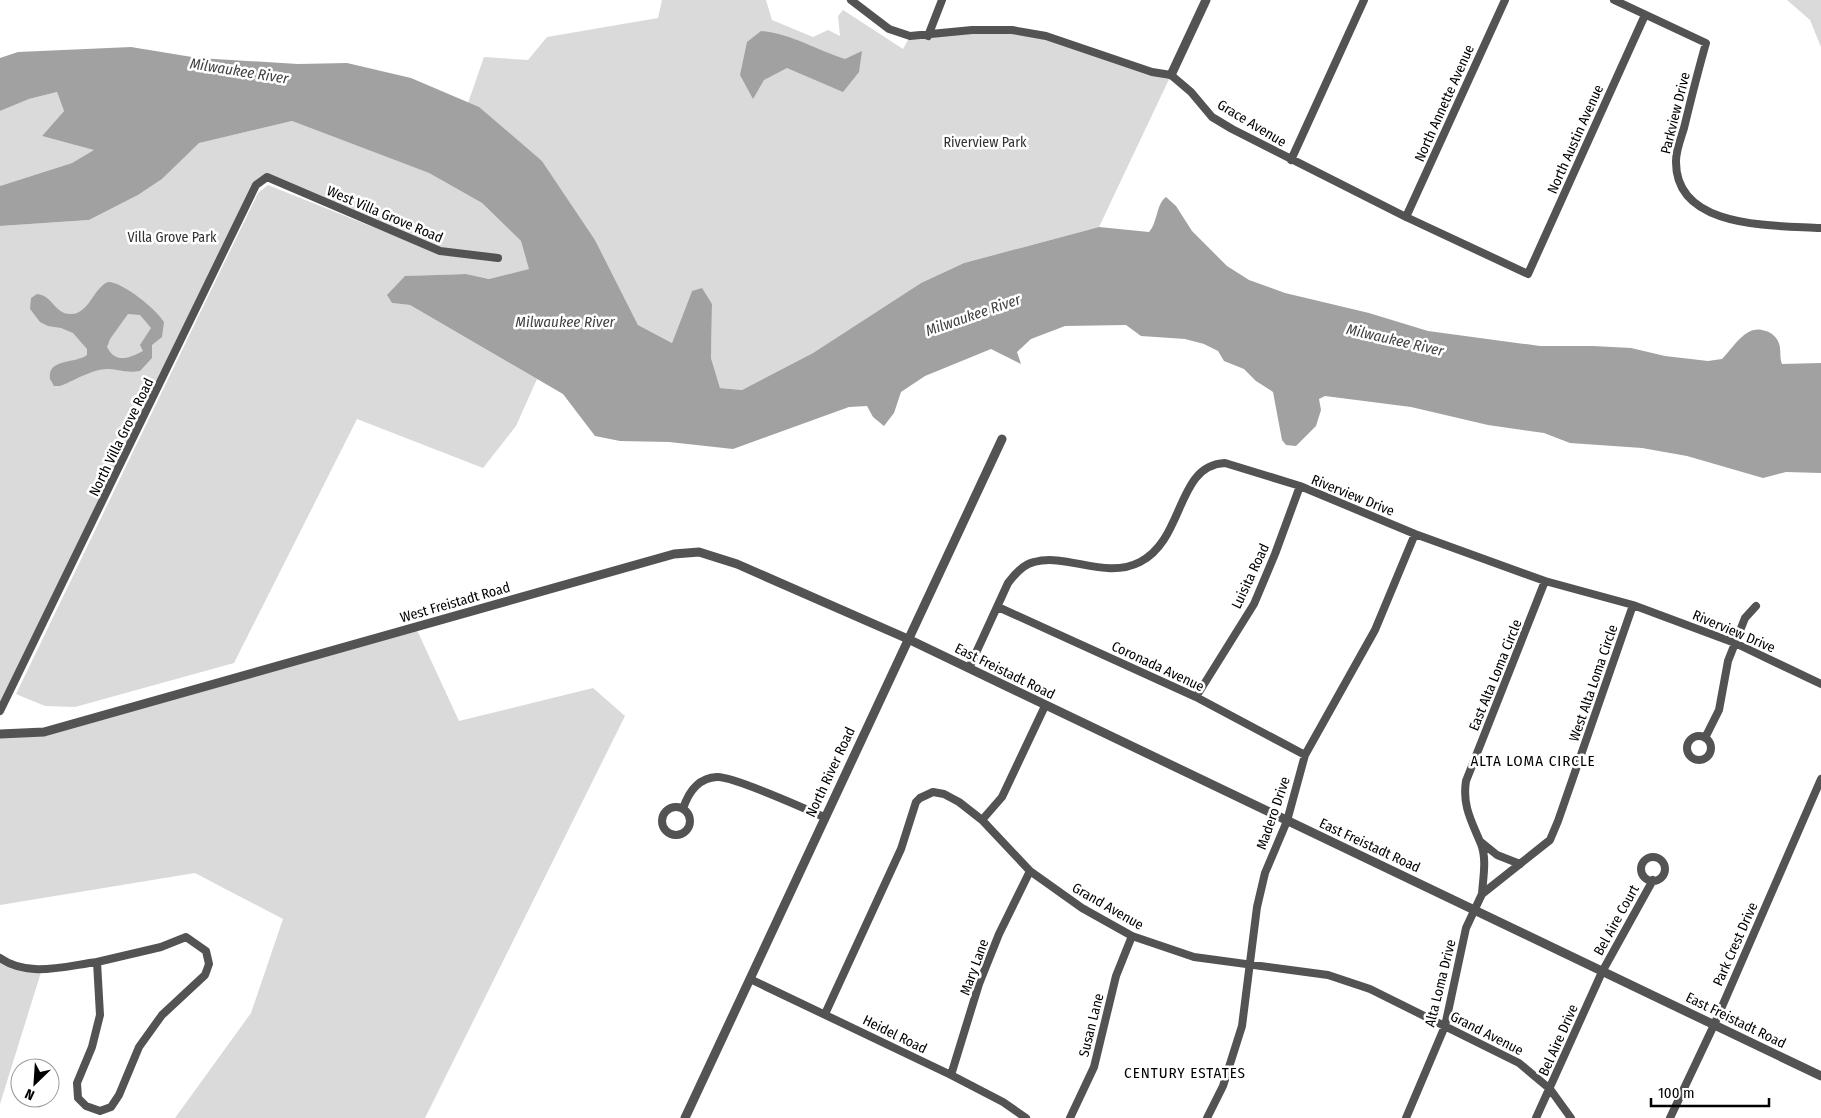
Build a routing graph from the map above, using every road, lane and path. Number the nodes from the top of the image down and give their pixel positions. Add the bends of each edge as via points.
1 (851, 0) edge
2 (942, 0) edge
3 (1206, 0) edge
4 (1364, 0) edge
5 (1505, 0) edge
6 (1614, 0) edge
7 (1645, 15) junction
8 (928, 36) junction
9 (1171, 75) junction
10 (1291, 160) junction
11 (266, 177) joint
12 (1406, 217) junction
13 (1821, 228) edge
14 (498, 258) dead end
15 (1528, 274) joint
16 (1002, 439) dead end
17 (1300, 486) junction
18 (1414, 534) junction
19 (1545, 580) junction
20 (1633, 605) junction
21 (998, 606) junction
22 (1756, 606) dead end
23 (908, 640) junction
24 (1735, 643) junction
25 (969, 668) junction
26 (1821, 684) edge
27 (1196, 697) junction
28 (1046, 706) junction
29 (0, 711) edge
30 (0, 734) edge
31 (1705, 738) dead end
32 (1305, 755) junction
33 (1821, 779) edge
34 (683, 809) dead end
35 (824, 817) junction
36 (982, 820) junction
37 (1287, 821) junction
38 (1479, 839) junction
39 (1520, 864) junction
40 (1030, 871) junction
41 (1653, 880) dead end
42 (1482, 894) junction
43 (1475, 910) junction
44 (1132, 936) junction
45 (0, 958) edge
46 (97, 962) junction
47 (1250, 965) junction
48 (1602, 972) junction
49 (750, 979) junction
50 (825, 1014) junction
51 (1714, 1025) junction
52 (1445, 1026) junction
53 (951, 1075) junction
54 (1821, 1076) edge
55 (1550, 1089) junction
56 (685, 1118) edge
57 (1026, 1118) edge
58 (1070, 1118) edge
59 (1207, 1118) edge
60 (1406, 1118) edge
61 (1536, 1118) edge
62 (1571, 1118) edge
63 (1670, 1118) edge

1 - 8 street, Grace Avenue via 888,29 910,36
2 - 8 street
3 - 9 street
4 - 10 street
5 - 12 street, North Annette Avenue
6 - 7 street
7 - 13 street, Parkview Drive via 1706,43 1676,160 1678,181 1689,198 1711,214 1762,224
7 - 15 street, North Austin Avenue
8 - 9 street, Grace Avenue via 972,30 1012,30 1046,36 1152,72
9 - 10 street, Grace Avenue via 1212,117
10 - 12 street, Grace Avenue
11 - 14 street, West Villa Grove Road via 440,251
11 - 29 street, North Villa Grove Road via 256,185
12 - 15 street, Grace Avenue
16 - 23 street, North River Road
17 - 18 street, Riverview Drive
17 - 21 street, Riverview Drive via 1238,465 1213,463 1193,480 1171,530 1149,557 1116,568 1033,562 1016,573 1008,583
17 - 27 street, Luisita Road via 1254,604
18 - 19 street, Riverview Drive
18 - 32 street, Madero Drive via 1375,630
19 - 20 street, Riverview Drive
19 - 38 street, East Alta Loma Circle via 1466,781 1467,811
20 - 24 street, Riverview Drive
20 - 39 street, West Alta Loma Circle via 1550,840
21 - 25 street, Riverview Drive
21 - 27 street, Coronada Avenue
22 - 24 street via 1745,618
23 - 25 street, East Freistadt Road
23 - 30 street, West Freistadt Road via 737,564 698,552 674,554 44,732
23 - 35 street, North River Road
24 - 26 street, Riverview Drive
24 - 31 street via 1723,678 1719,710
25 - 28 street, East Freistadt Road
27 - 32 street, Coronada Avenue
28 - 36 street via 1002,797
28 - 37 street, East Freistadt Road
32 - 37 street, Madero Drive
33 - 51 street, Park Crest Drive
34 - 35 street via 687,795 700,782 717,777
35 - 49 street, North River Road
36 - 40 street, Grand Avenue
36 - 50 street, Grand Avenue via 944,794 926,794 916,802 901,849
37 - 43 street, East Freistadt Road
37 - 47 street, Madero Drive via 1265,873
38 - 39 street via 1497,855
38 - 42 street, East Alta Loma Circle via 1484,855
39 - 42 street, West Alta Loma Circle
40 - 44 street, Grand Avenue via 1082,908
40 - 53 street, Mary Lane via 979,984
41 - 48 street, Bel Aire Court
42 - 43 street, West Alta Loma Circle
43 - 48 street, East Freistadt Road
43 - 52 street, Alta Loma Drive via 1466,928
44 - 47 street, Grand Avenue via 1194,957
44 - 58 street, Susan Lane via 1116,976 1094,1067
45 - 46 street via 19,968 33,970
46 - 46 street via 100,1015 92,1048 77,1084 78,1098 86,1106 100,1111 111,1107 119,1095 139,1047 162,1015 205,975 209,964 206,951 186,937 161,947
47 - 52 street, Grand Avenue via 1328,975 1370,989
47 - 59 street, Madero Drive via 1242,1026 1222,1086
48 - 51 street, East Freistadt Road
48 - 55 street, Bel Aire Drive
49 - 50 street, Heidel Road
49 - 56 street, North River Road
50 - 53 street, Heidel Road
51 - 54 street, East Freistadt Road
51 - 63 street, Park Crest Drive
52 - 55 street, Grand Avenue via 1519,1063
52 - 60 street, Alta Loma Drive
53 - 57 street, Heidel Road
55 - 61 street, Bel Aire Drive
55 - 62 street, Grand Avenue

